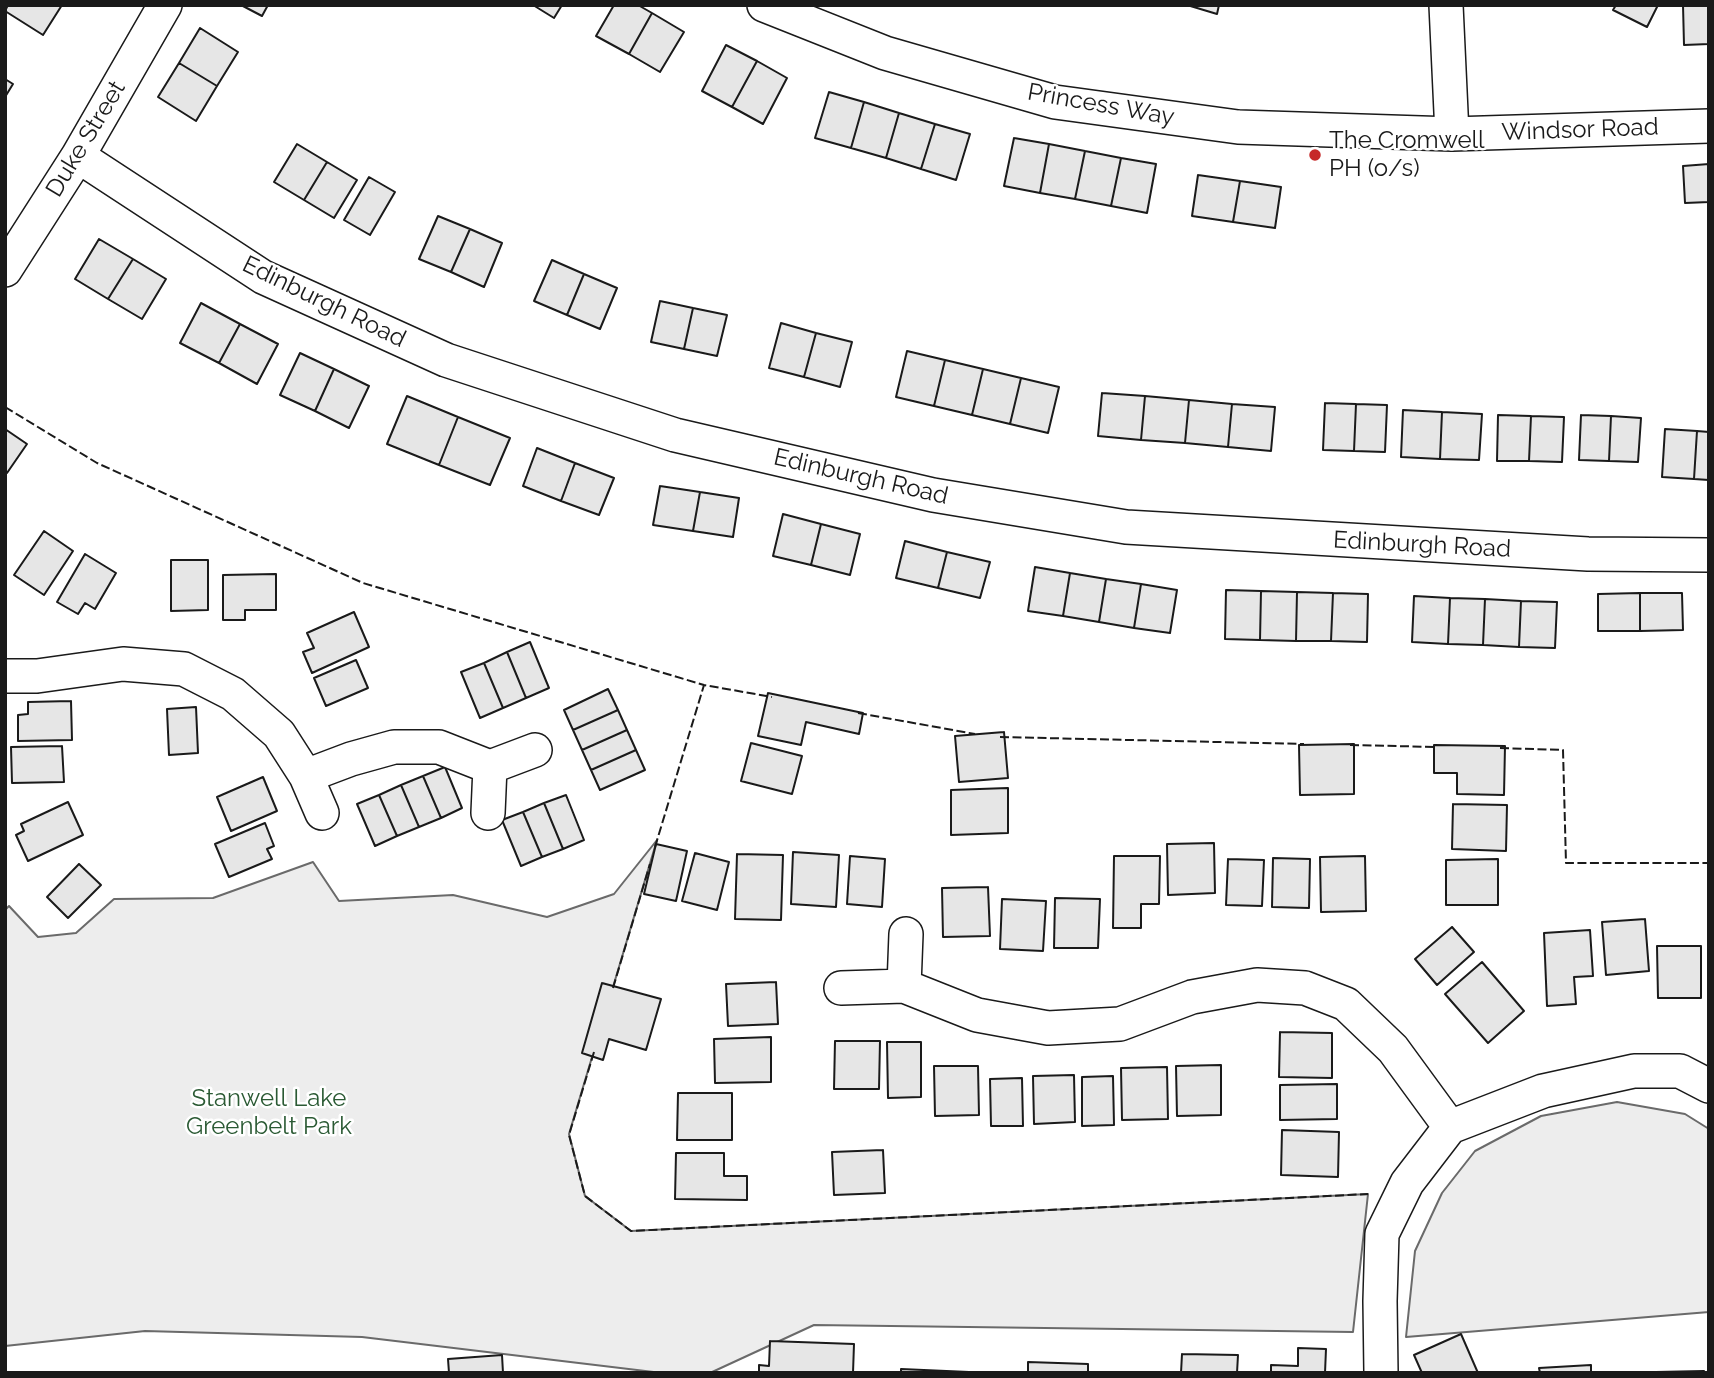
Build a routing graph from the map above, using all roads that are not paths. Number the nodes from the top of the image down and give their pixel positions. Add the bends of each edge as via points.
1 (165, 5) edge
2 (764, 5) edge
3 (1446, 5) edge
4 (1709, 126) edge
5 (1452, 134) junction
6 (78, 156) junction
7 (5, 270) edge
8 (1709, 555) edge
9 (5, 676) edge
10 (535, 750) dead end
11 (490, 767) junction
12 (306, 776) junction
13 (321, 813) dead end
14 (488, 813) dead end
15 (906, 934) dead end
16 (904, 986) junction
17 (841, 988) dead end
18 (1709, 1086) edge
19 (1450, 1127) junction
20 (1381, 1373) edge

1 - 6 street, Duke Street
2 - 5 street, Princess Way via 885,53 1055,102 1238,127
3 - 5 street
4 - 5 street, Windsor Road
6 - 7 street, Duke Street
6 - 8 street, Edinburgh Road via 263,277 446,359 675,435 933,495 1126,527 1588,554
9 - 12 street via 124,664 184,669 233,694 270,726
10 - 11 street
11 - 12 street via 439,747 394,747
11 - 14 street
12 - 13 street
15 - 16 street
16 - 17 street
16 - 19 street via 977,1015 1048,1028 1120,1024 1192,997 1257,985 1305,988 1346,1004 1393,1049
18 - 19 street via 1680,1072 1634,1071 1543,1091
19 - 20 street via 1407,1183 1382,1234

